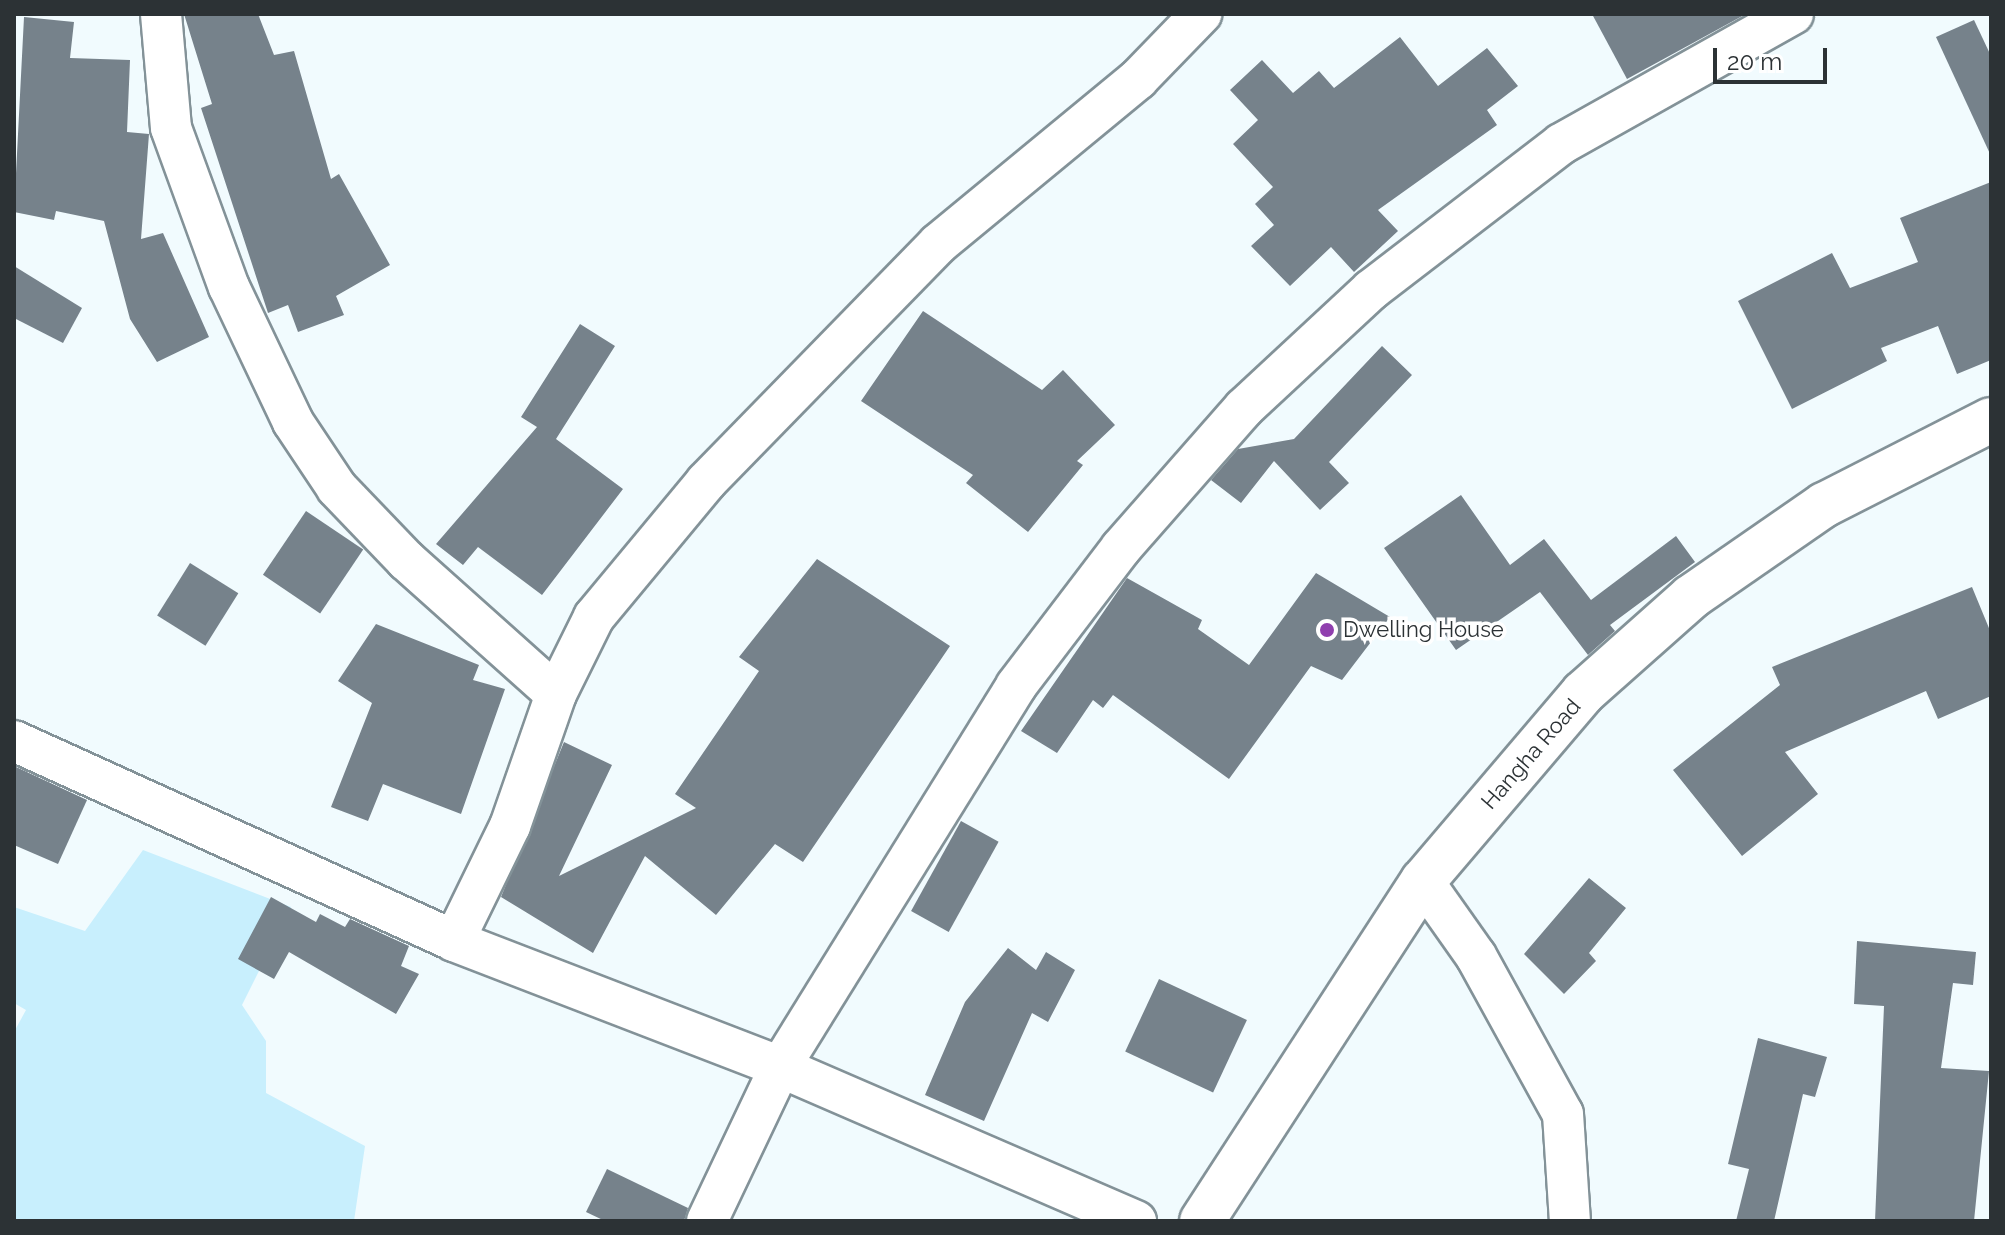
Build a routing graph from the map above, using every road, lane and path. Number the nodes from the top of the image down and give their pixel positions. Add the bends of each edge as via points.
1 (161, 14) edge
2 (1201, 14) edge
3 (1793, 14) edge
4 (1991, 420) edge
5 (556, 694) junction
6 (14, 741) edge
7 (1423, 881) junction
8 (454, 941) junction
9 (780, 1067) junction
10 (707, 1221) edge
11 (1136, 1221) edge
12 (1202, 1221) edge
13 (1570, 1221) edge

1 - 5 street via 171,128 229,287 293,422 337,488 406,560
2 - 5 street via 1138,79 938,244 706,482 594,617
3 - 9 street via 1561,144 1371,290 1244,408 1121,548 1016,686
4 - 7 highway, Hangha Road via 1824,505 1691,597 1583,693
5 - 8 street via 510,826
6 - 8 street
7 - 12 highway, Hangha Road
7 - 13 street via 1476,956 1563,1114
8 - 9 street
9 - 10 street
9 - 11 street

